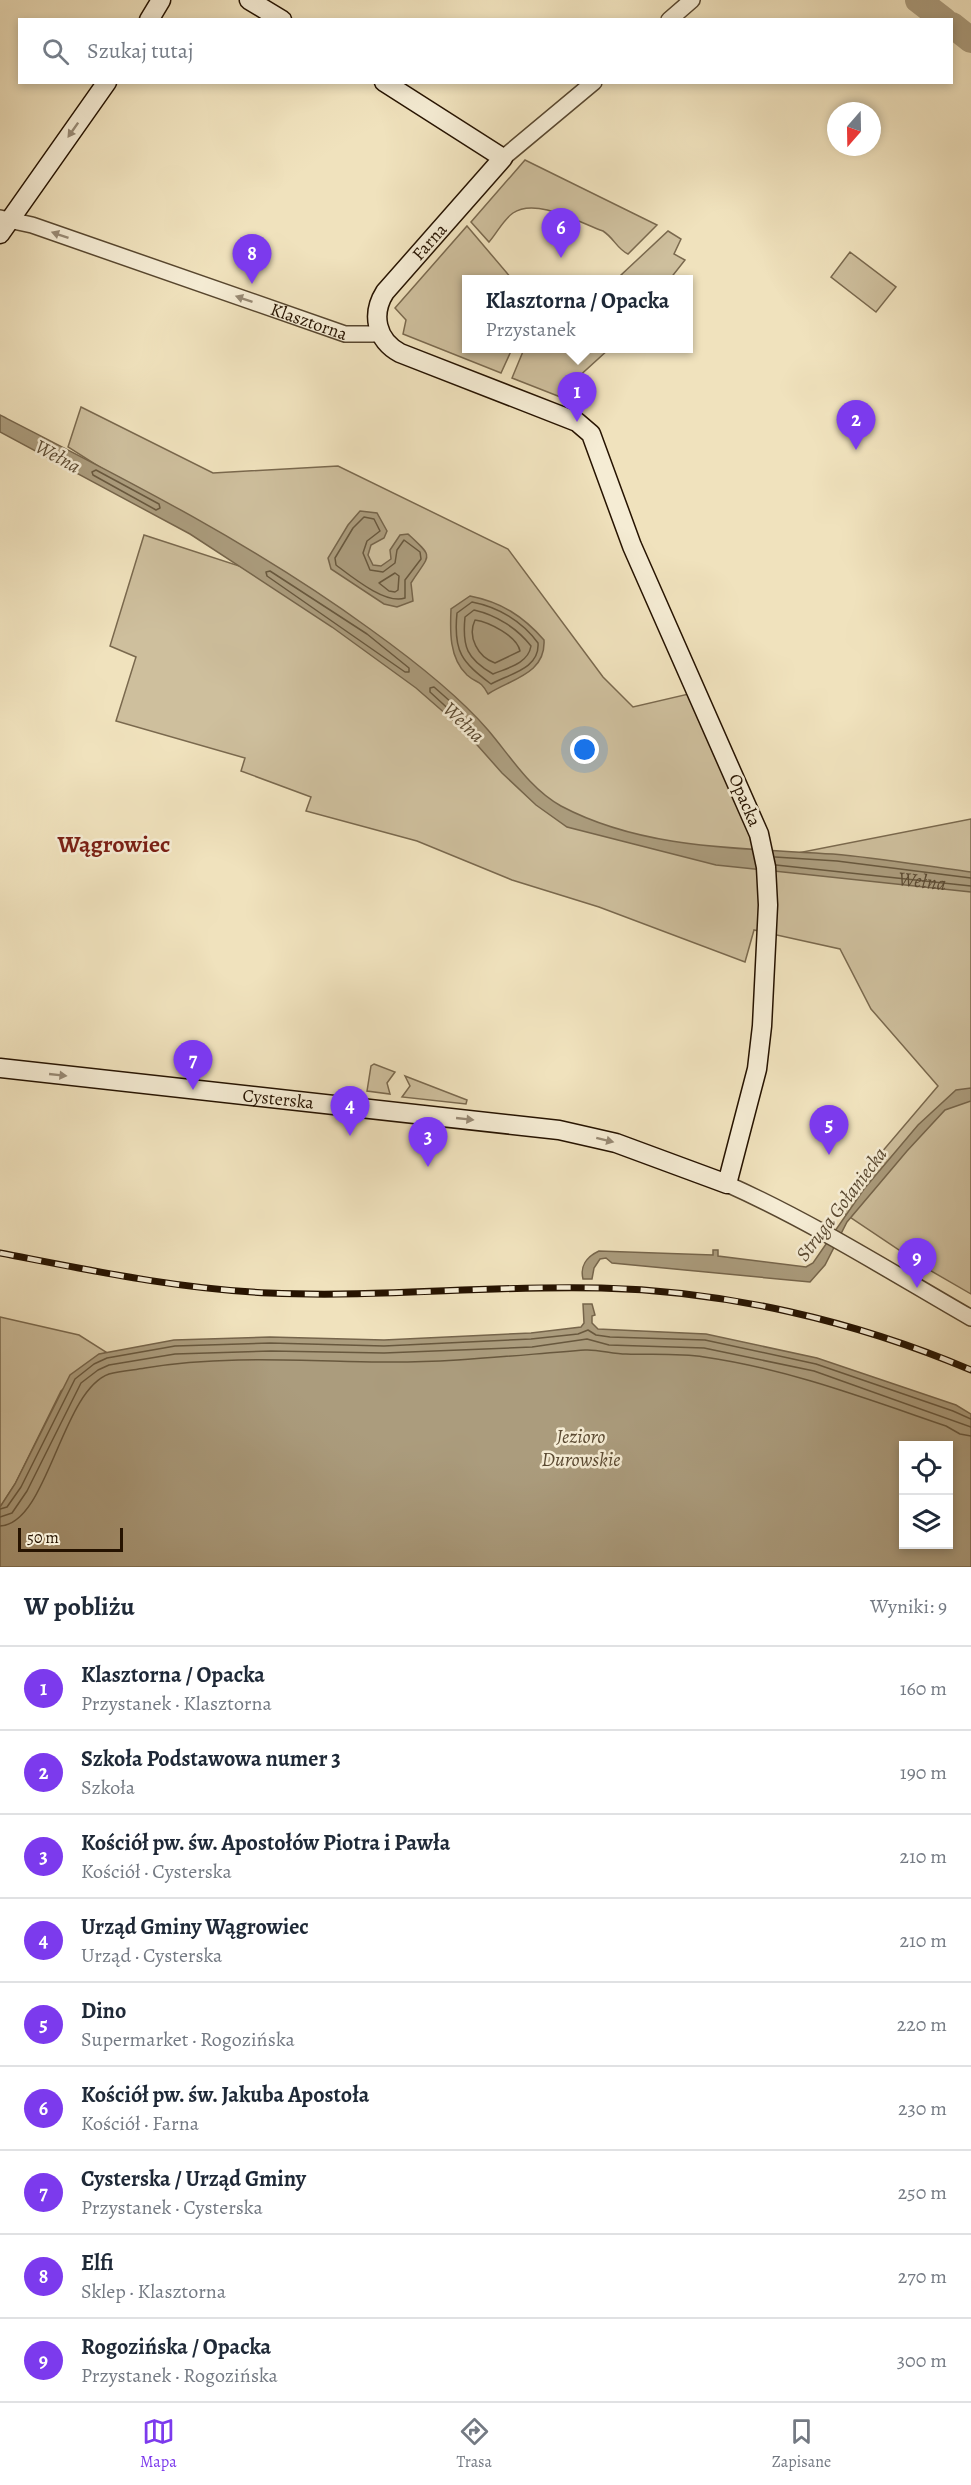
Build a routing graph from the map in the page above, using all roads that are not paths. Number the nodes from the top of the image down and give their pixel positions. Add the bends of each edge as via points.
1 (161, 0) edge
2 (249, 0) edge
3 (692, 0) edge
4 (149, 18) edge
5 (279, 18) edge
6 (671, 18) edge
7 (106, 84) edge
8 (387, 84) edge
9 (592, 84) edge
10 (503, 158) junction
11 (3, 224) edge
12 (380, 334) junction
13 (0, 1068) edge
14 (727, 1184) junction
15 (971, 1318) edge

1 - 4 main road
2 - 5 main road
3 - 6 street
7 -> 11 main road
8 - 10 main road
9 - 10 street
10 - 12 main road, Farna via 385,292 377,314
12 -> 11 street, Klasztorna via 345,334 32,225
12 - 14 main road, Opacka via 400,353 577,422 593,438 632,546 759,834 768,905 760,1050
13 -> 14 main road, Cysterska via 522,1125 588,1136
14 - 15 street via 819,1230

